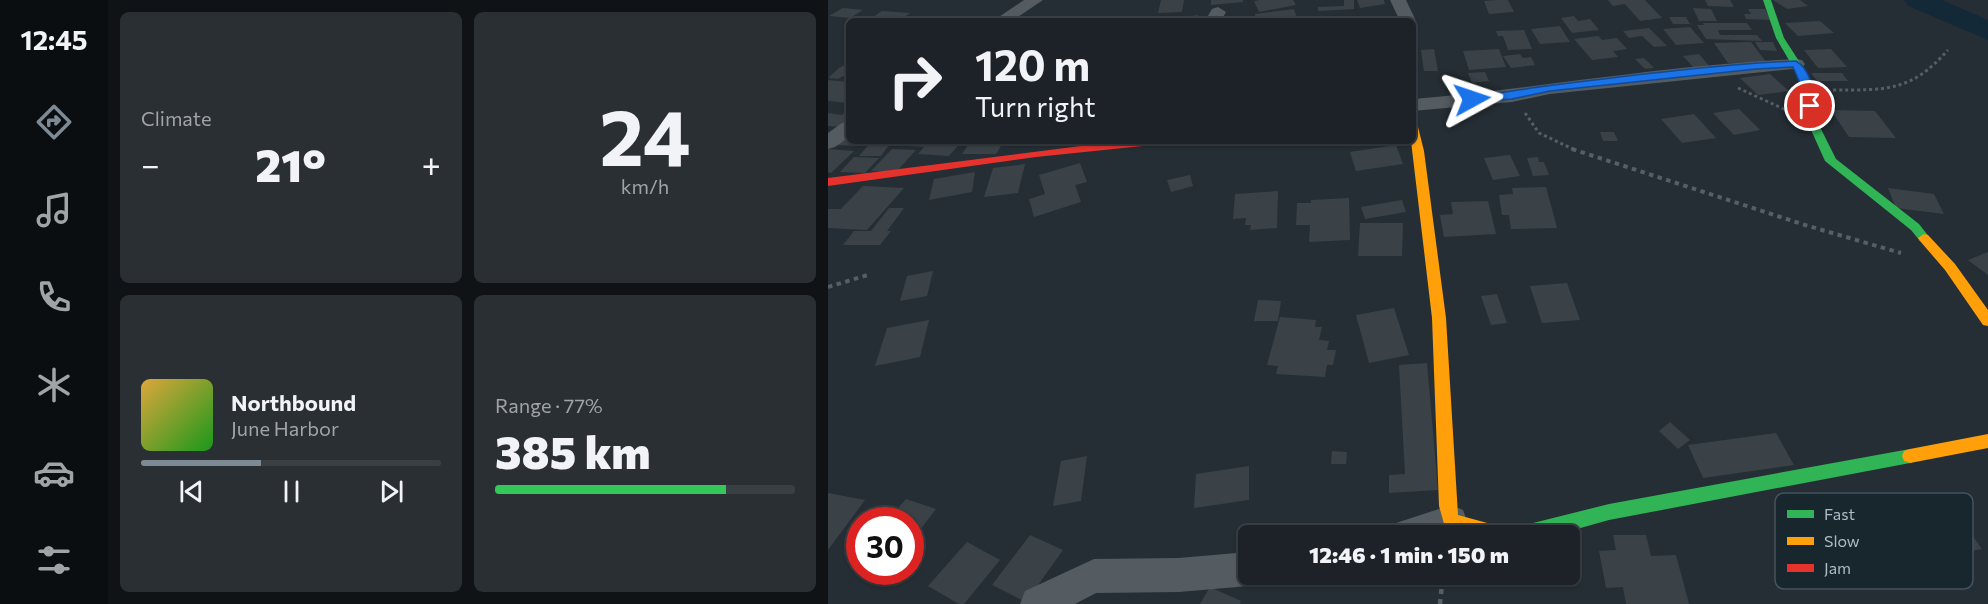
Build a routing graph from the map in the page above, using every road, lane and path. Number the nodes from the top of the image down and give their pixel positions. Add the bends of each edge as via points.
1 (1035, 0) edge
2 (1398, 0) edge
3 (1767, 0) edge
4 (1006, 18) edge
5 (1407, 18) edge
6 (1948, 50) dead end
7 (1796, 64) junction
8 (1698, 73) junction
9 (1808, 90) junction
10 (1512, 96) junction
11 (1416, 105) edge
12 (1812, 121) junction
13 (846, 129) edge
14 (1416, 138) edge
15 (828, 143) edge
16 (1121, 144) edge
17 (828, 182) edge
18 (1906, 254) dead end
19 (871, 274) dead end
20 (828, 287) edge
21 (1988, 321) edge
22 (1988, 441) edge
23 (1451, 520) junction
24 (1437, 525) edge
25 (1238, 570) edge
26 (1442, 585) edge
27 (1038, 604) edge
28 (1440, 604) edge

1 - 4 street
2 - 5 street
3 - 7 street via 1780,38
6 - 9 path via 1933,69 1907,86
7 - 8 street
7 - 9 street
8 - 10 street via 1550,88
8 - 12 path
9 - 12 street
10 - 11 street
10 - 18 path via 1539,133 1555,142 1805,225
12 - 21 street via 1831,161 1916,227
13 - 15 street
14 - 23 street via 1439,318
16 - 17 street
19 - 20 path
22 - 23 street via 1609,512 1564,527 1520,533 1481,532
23 - 24 street
25 - 27 street via 1094,576
26 - 28 path

